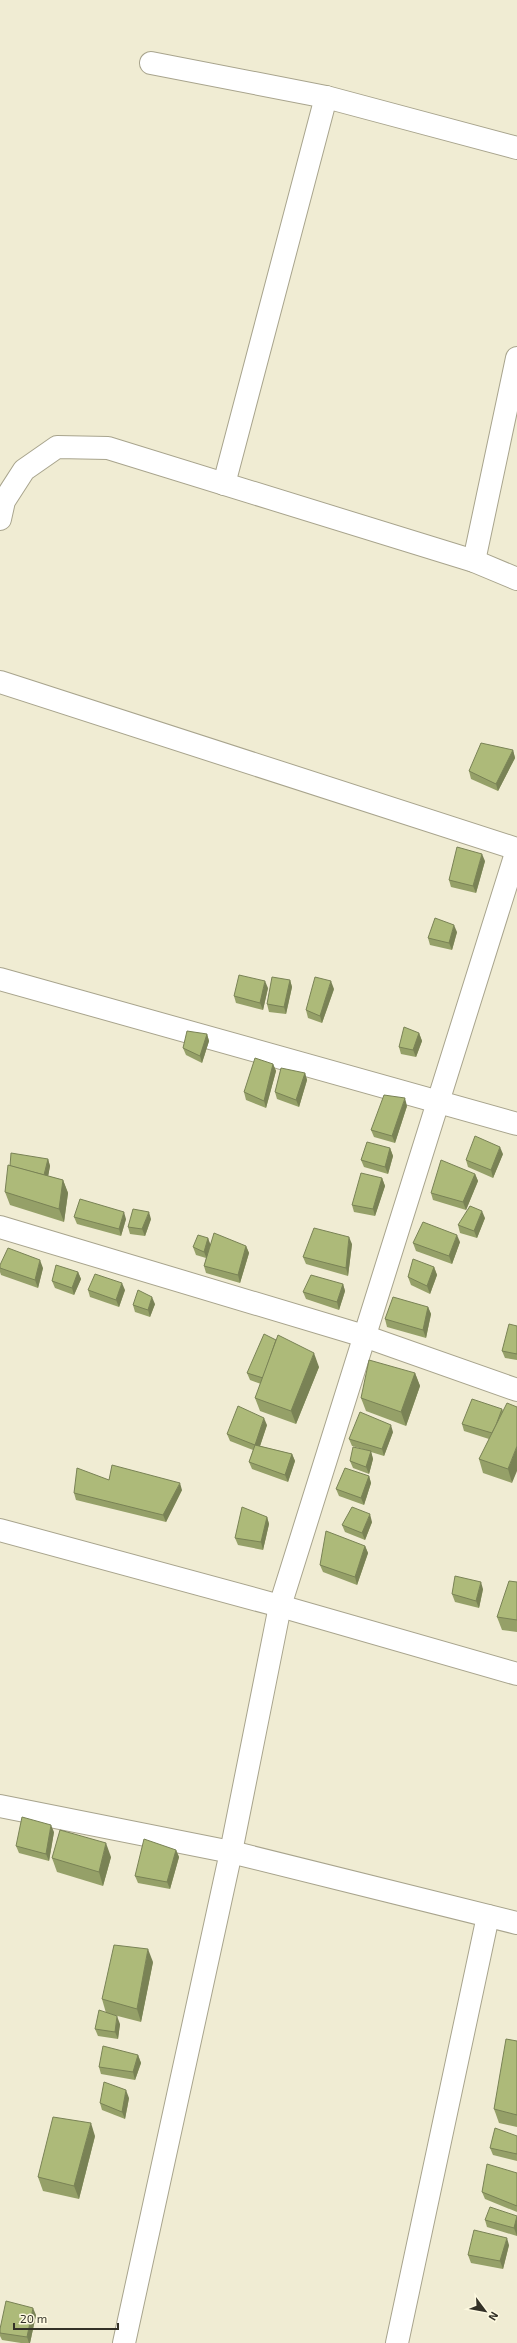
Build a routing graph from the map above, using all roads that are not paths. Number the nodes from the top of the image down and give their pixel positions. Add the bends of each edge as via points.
1 (151, 63) dead end
2 (326, 97) junction
3 (517, 148) edge
4 (517, 358) edge
5 (224, 484) junction
6 (0, 519) edge
7 (474, 561) junction
8 (517, 580) edge
9 (0, 682) edge
10 (517, 850) edge
11 (0, 979) edge
12 (438, 1100) junction
13 (517, 1124) edge
14 (0, 1227) edge
15 (364, 1336) junction
16 (517, 1390) edge
17 (0, 1530) edge
18 (280, 1606) junction
19 (517, 1674) edge
20 (0, 1806) edge
21 (231, 1852) junction
22 (488, 1916) junction
23 (517, 1923) edge
24 (124, 2343) edge
25 (396, 2343) edge

1 - 2 street
2 - 3 street
2 - 5 street
4 - 7 street
5 - 6 street via 108,448 57,447 24,470 4,501
5 - 7 street
7 - 8 street
9 - 10 street
10 - 12 street
11 - 12 street
12 - 13 street
12 - 15 street
14 - 15 street
15 - 16 street
15 - 18 street
17 - 18 street
18 - 19 street
18 - 21 street
20 - 21 street
21 - 22 street
21 - 24 street
22 - 23 street
22 - 25 street

